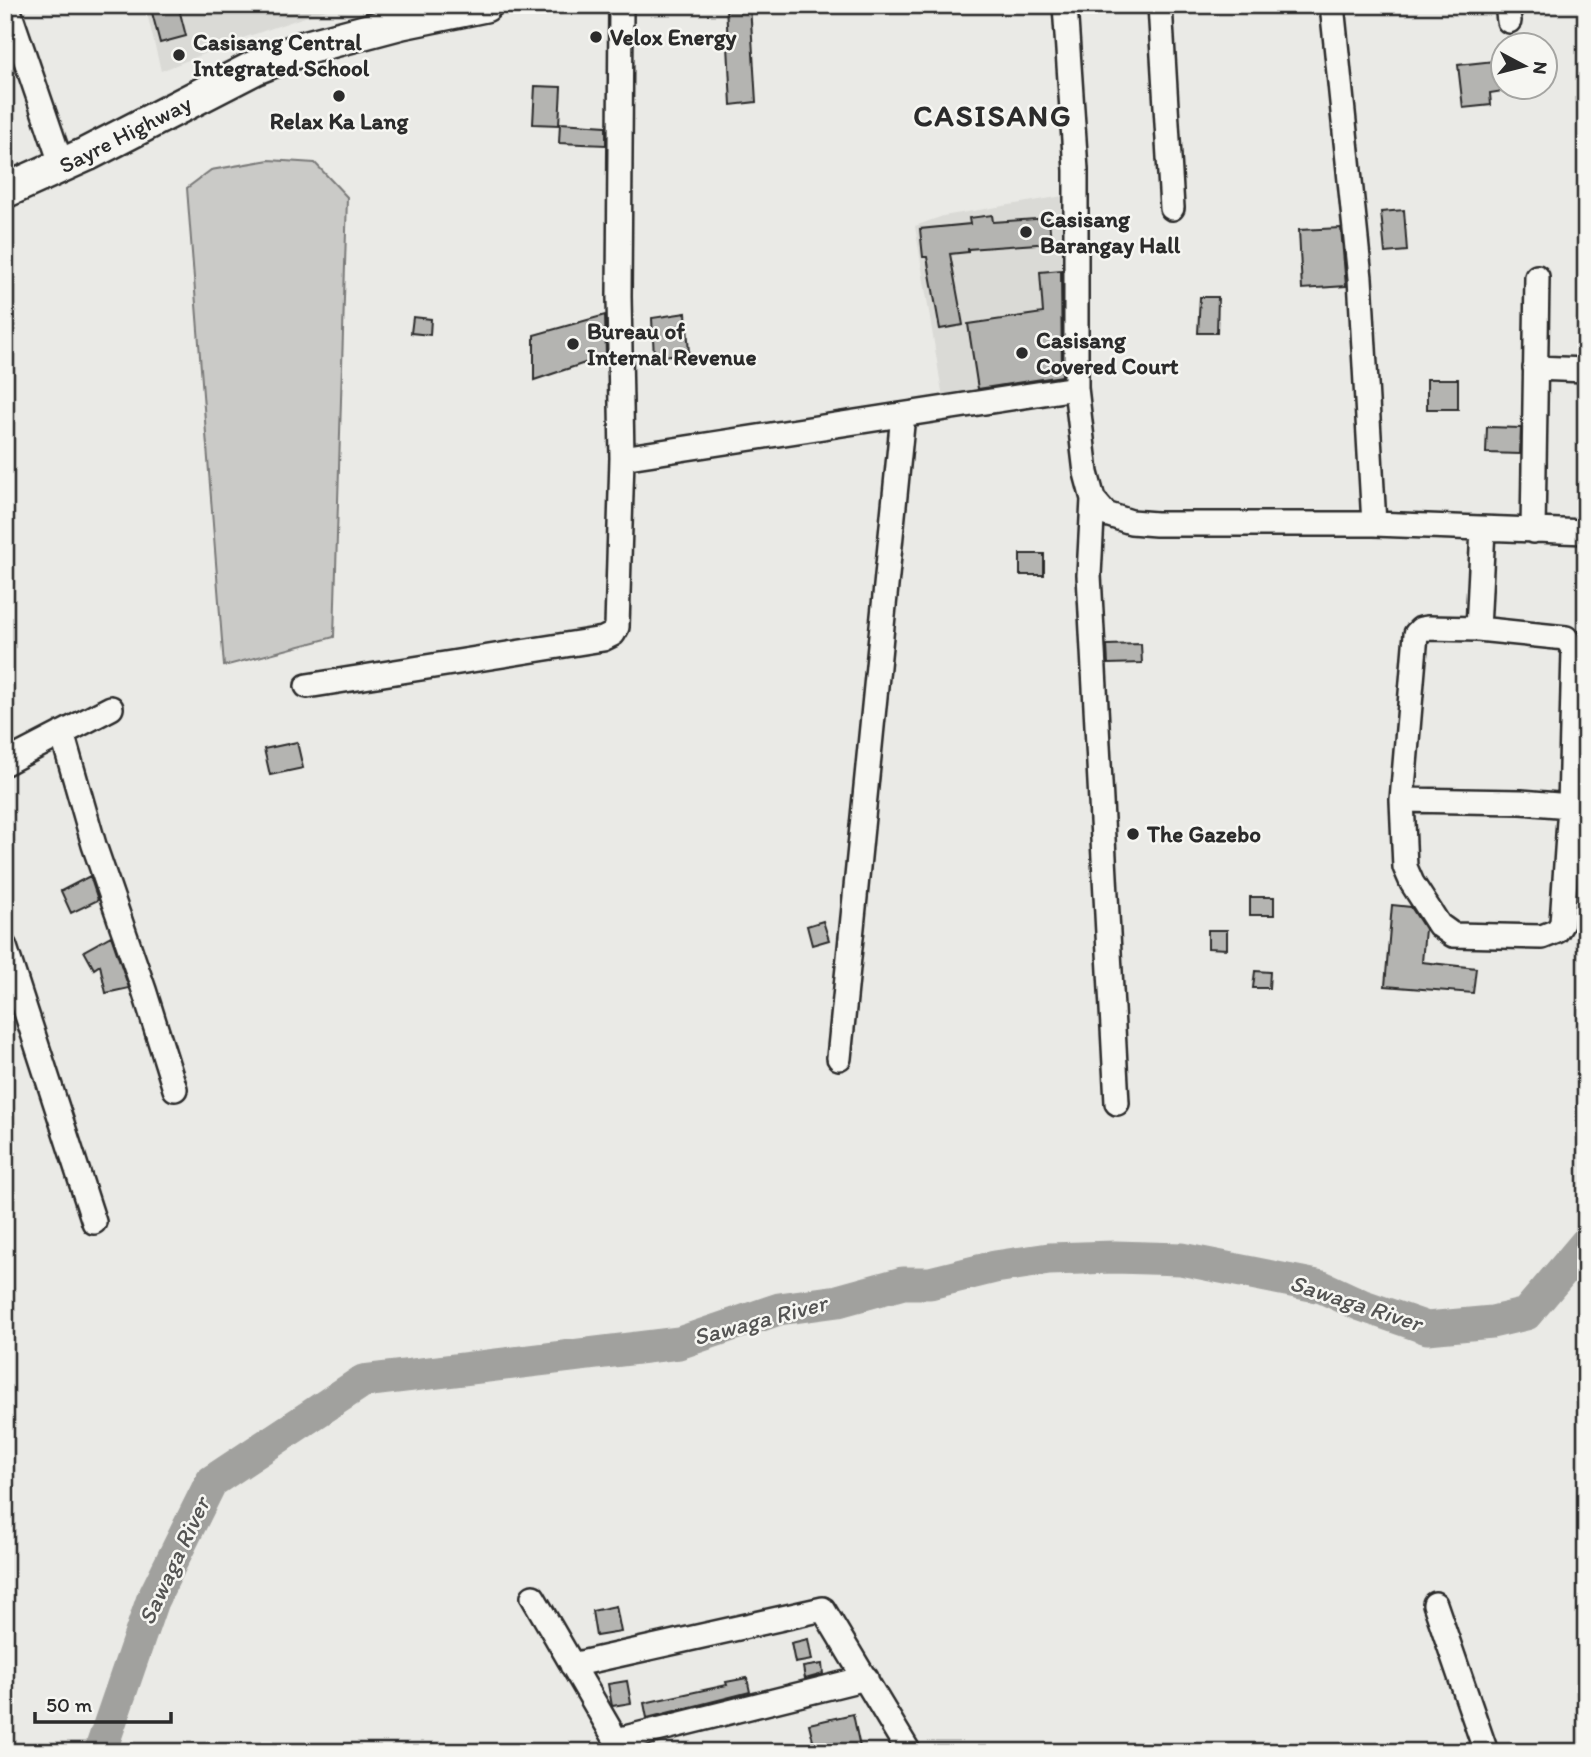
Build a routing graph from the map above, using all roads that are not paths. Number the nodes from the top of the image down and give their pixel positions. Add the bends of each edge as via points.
1 (7, 5) edge
2 (485, 5) edge
3 (621, 5) edge
4 (1065, 5) edge
5 (1160, 5) edge
6 (1332, 5) edge
7 (62, 166) junction
8 (5, 191) edge
9 (1172, 208) dead end
10 (1536, 277) dead end
11 (1535, 368) junction
12 (1586, 370) edge
13 (1076, 388) junction
14 (903, 415) junction
15 (622, 458) junction
16 (1093, 499) junction
17 (1374, 524) junction
18 (1483, 529) junction
19 (1533, 531) junction
20 (1586, 532) edge
21 (1478, 629) junction
22 (307, 686) dead end
23 (111, 708) dead end
24 (62, 733) junction
25 (5, 763) edge
26 (1402, 800) junction
27 (1570, 806) junction
28 (5, 947) edge
29 (839, 1058) dead end
30 (175, 1089) dead end
31 (1117, 1103) dead end
32 (94, 1222) dead end
33 (533, 1597) dead end
34 (1435, 1604) dead end
35 (572, 1665) junction
36 (866, 1678) junction
37 (620, 1746) edge
38 (909, 1752) edge
39 (1486, 1752) edge

1 - 7 street
2 - 7 highway, Sayre Highway via 304,48 254,68
3 - 15 street
4 - 13 street via 1076,170
5 - 9 street
6 - 17 street via 1360,278
7 - 8 highway, Sayre Highway
10 - 11 street
11 - 12 street
11 - 19 street
13 - 14 street
13 - 16 street
14 - 15 street
14 - 29 street
15 - 22 street via 617,627 613,634
16 - 17 street via 1106,514 1131,522
16 - 31 street via 1089,575
17 - 18 street
18 - 19 street
18 - 21 street
19 - 20 street
21 - 26 street via 1427,628 1416,634
21 - 27 street via 1566,638 1572,643
23 - 24 street
24 - 25 street
24 - 30 street
26 - 27 street
26 - 27 street via 1405,867 1439,925 1453,935 1542,937 1557,931 1562,923
28 - 32 street
33 - 35 street
34 - 39 street
35 - 36 street via 823,1609
35 - 37 street
36 - 37 street
36 - 38 street

